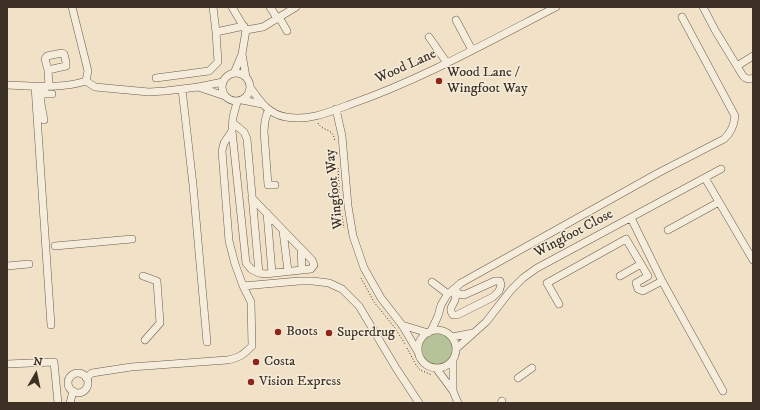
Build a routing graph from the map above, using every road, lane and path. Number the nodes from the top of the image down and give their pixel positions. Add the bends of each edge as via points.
1 (12, 7) edge
2 (72, 7) edge
3 (213, 7) edge
4 (232, 7) edge
5 (270, 7) edge
6 (296, 7) edge
7 (556, 7) edge
8 (703, 7) edge
9 (7, 8) edge
10 (682, 17) dead end
11 (278, 18) junction
12 (456, 20) dead end
13 (245, 28) junction
14 (287, 31) dead end
15 (216, 32) junction
16 (429, 37) dead end
17 (472, 50) junction
18 (242, 54) junction
19 (753, 56) edge
20 (447, 63) junction
21 (737, 66) junction
22 (48, 70) dead end
23 (234, 73) junction
24 (246, 77) junction
25 (156, 78) dead end
26 (753, 78) edge
27 (86, 82) junction
28 (223, 82) junction
29 (7, 84) edge
30 (42, 86) junction
31 (198, 87) junction
32 (250, 87) junction
33 (182, 89) junction
34 (52, 94) dead end
35 (233, 100) junction
36 (262, 104) junction
37 (336, 109) junction
38 (268, 110) junction
39 (316, 116) junction
40 (44, 120) dead end
41 (233, 120) junction
42 (232, 131) junction
43 (336, 142) dead end
44 (337, 164) dead end
45 (721, 169) dead end
46 (705, 178) junction
47 (275, 185) dead end
48 (252, 198) junction
49 (719, 202) junction
50 (267, 213) junction
51 (631, 218) junction
52 (344, 228) dead end
53 (668, 230) dead end
54 (283, 231) junction
55 (132, 239) dead end
56 (55, 246) dead end
57 (301, 249) junction
58 (753, 260) edge
59 (29, 264) dead end
60 (641, 264) junction
61 (7, 266) edge
62 (302, 270) junction
63 (288, 271) junction
64 (259, 273) junction
65 (272, 273) junction
66 (143, 276) dead end
67 (620, 276) dead end
68 (361, 277) dead end
69 (662, 280) junction
70 (432, 282) dead end
71 (243, 286) junction
72 (454, 293) junction
73 (559, 304) dead end
74 (438, 316) junction
75 (52, 325) dead end
76 (402, 325) junction
77 (441, 330) junction
78 (429, 332) junction
79 (473, 333) junction
80 (452, 337) junction
81 (145, 340) dead end
82 (208, 342) dead end
83 (457, 348) junction
84 (418, 352) junction
85 (453, 360) junction
86 (7, 364) edge
87 (436, 368) junction
88 (532, 368) dead end
89 (435, 377) dead end
90 (86, 378) junction
91 (518, 378) dead end
92 (73, 391) junction
93 (453, 391) junction
94 (723, 392) dead end
95 (58, 403) edge
96 (70, 403) edge
97 (419, 403) edge
98 (458, 403) edge

1 - 9 path
2 - 27 street via 88,71
3 - 15 street
4 - 13 street
5 - 11 street
6 - 11 street
7 - 17 street, Wood Lane
8 - 21 street
10 - 72 street via 735,116 728,136 460,283
11 - 13 street via 263,27
11 - 14 street
12 - 17 street
13 - 15 street
13 - 18 street
15 - 25 street via 218,62 209,71
16 - 20 street
17 - 20 street, Wood Lane
18 - 23 street
18 - 24 street
19 - 21 street
20 - 37 street, Wood Lane via 369,98
21 - 26 street via 747,79
22 - 30 street
23 - 24 street
23 - 28 street
24 - 32 street
27 - 30 street
27 - 33 street via 95,87 149,92
28 - 31 street
28 - 35 street via 222,92
29 - 30 street
30 - 34 street via 45,94
30 - 40 street via 41,104
30 - 75 street
31 - 33 street
31 - 35 street
32 - 35 street via 248,95
32 - 36 street, Wood Lane
33 - 82 street
35 - 36 street
35 - 41 street
36 - 38 street, Wood Lane
37 - 39 street, Wood Lane
37 - 76 street, Wingfoot Way via 342,136 353,236 364,268 381,298
38 - 39 street, Wood Lane via 287,117
38 - 47 street via 264,131 268,185
39 - 43 path via 322,128 333,133
41 - 42 street
41 - 48 street via 247,139
42 - 64 street via 246,263
42 - 71 street via 222,151 229,242
44 - 52 path
45 - 46 street, Wingfoot Close
46 - 49 street
46 - 51 street, Wingfoot Close
48 - 50 street
48 - 64 street
49 - 53 street
49 - 58 street
50 - 54 street
50 - 65 street
51 - 69 street
51 - 79 street, Wingfoot Close via 523,278 486,322
54 - 57 street
54 - 63 street
55 - 56 street
57 - 62 street
57 - 62 street via 314,265 311,269
59 - 61 street
60 - 67 street
60 - 69 street via 648,276 636,283 639,290 643,291
60 - 73 street via 626,239 547,282
62 - 63 street
63 - 65 street
64 - 65 street
66 - 81 street via 157,280 160,323
68 - 89 path via 374,302 395,328 416,365 420,370
69 - 94 street
70 - 72 street
71 - 90 street via 251,302 252,346 244,354 227,360 131,367 92,373
71 - 97 street via 313,281 329,283 342,289 359,306
72 - 72 street via 464,295 497,280 501,283 494,297 455,315 451,313
72 - 74 street via 441,305
74 - 77 street
74 - 78 street
76 - 78 street
76 - 84 street, Wingfoot Way
77 - 78 street
77 - 80 street
78 - 84 street via 420,341
79 - 80 street
79 - 83 street, Wingfoot Close
80 - 83 street
83 - 85 street
84 - 87 street via 424,363
85 - 87 street via 443,368
85 - 93 street
86 - 95 street via 54,362
87 - 93 street
88 - 91 street
90 - 92 street via 86,389 76,393
90 - 92 street via 80,373 71,375 68,386
92 - 96 street
93 - 98 street

